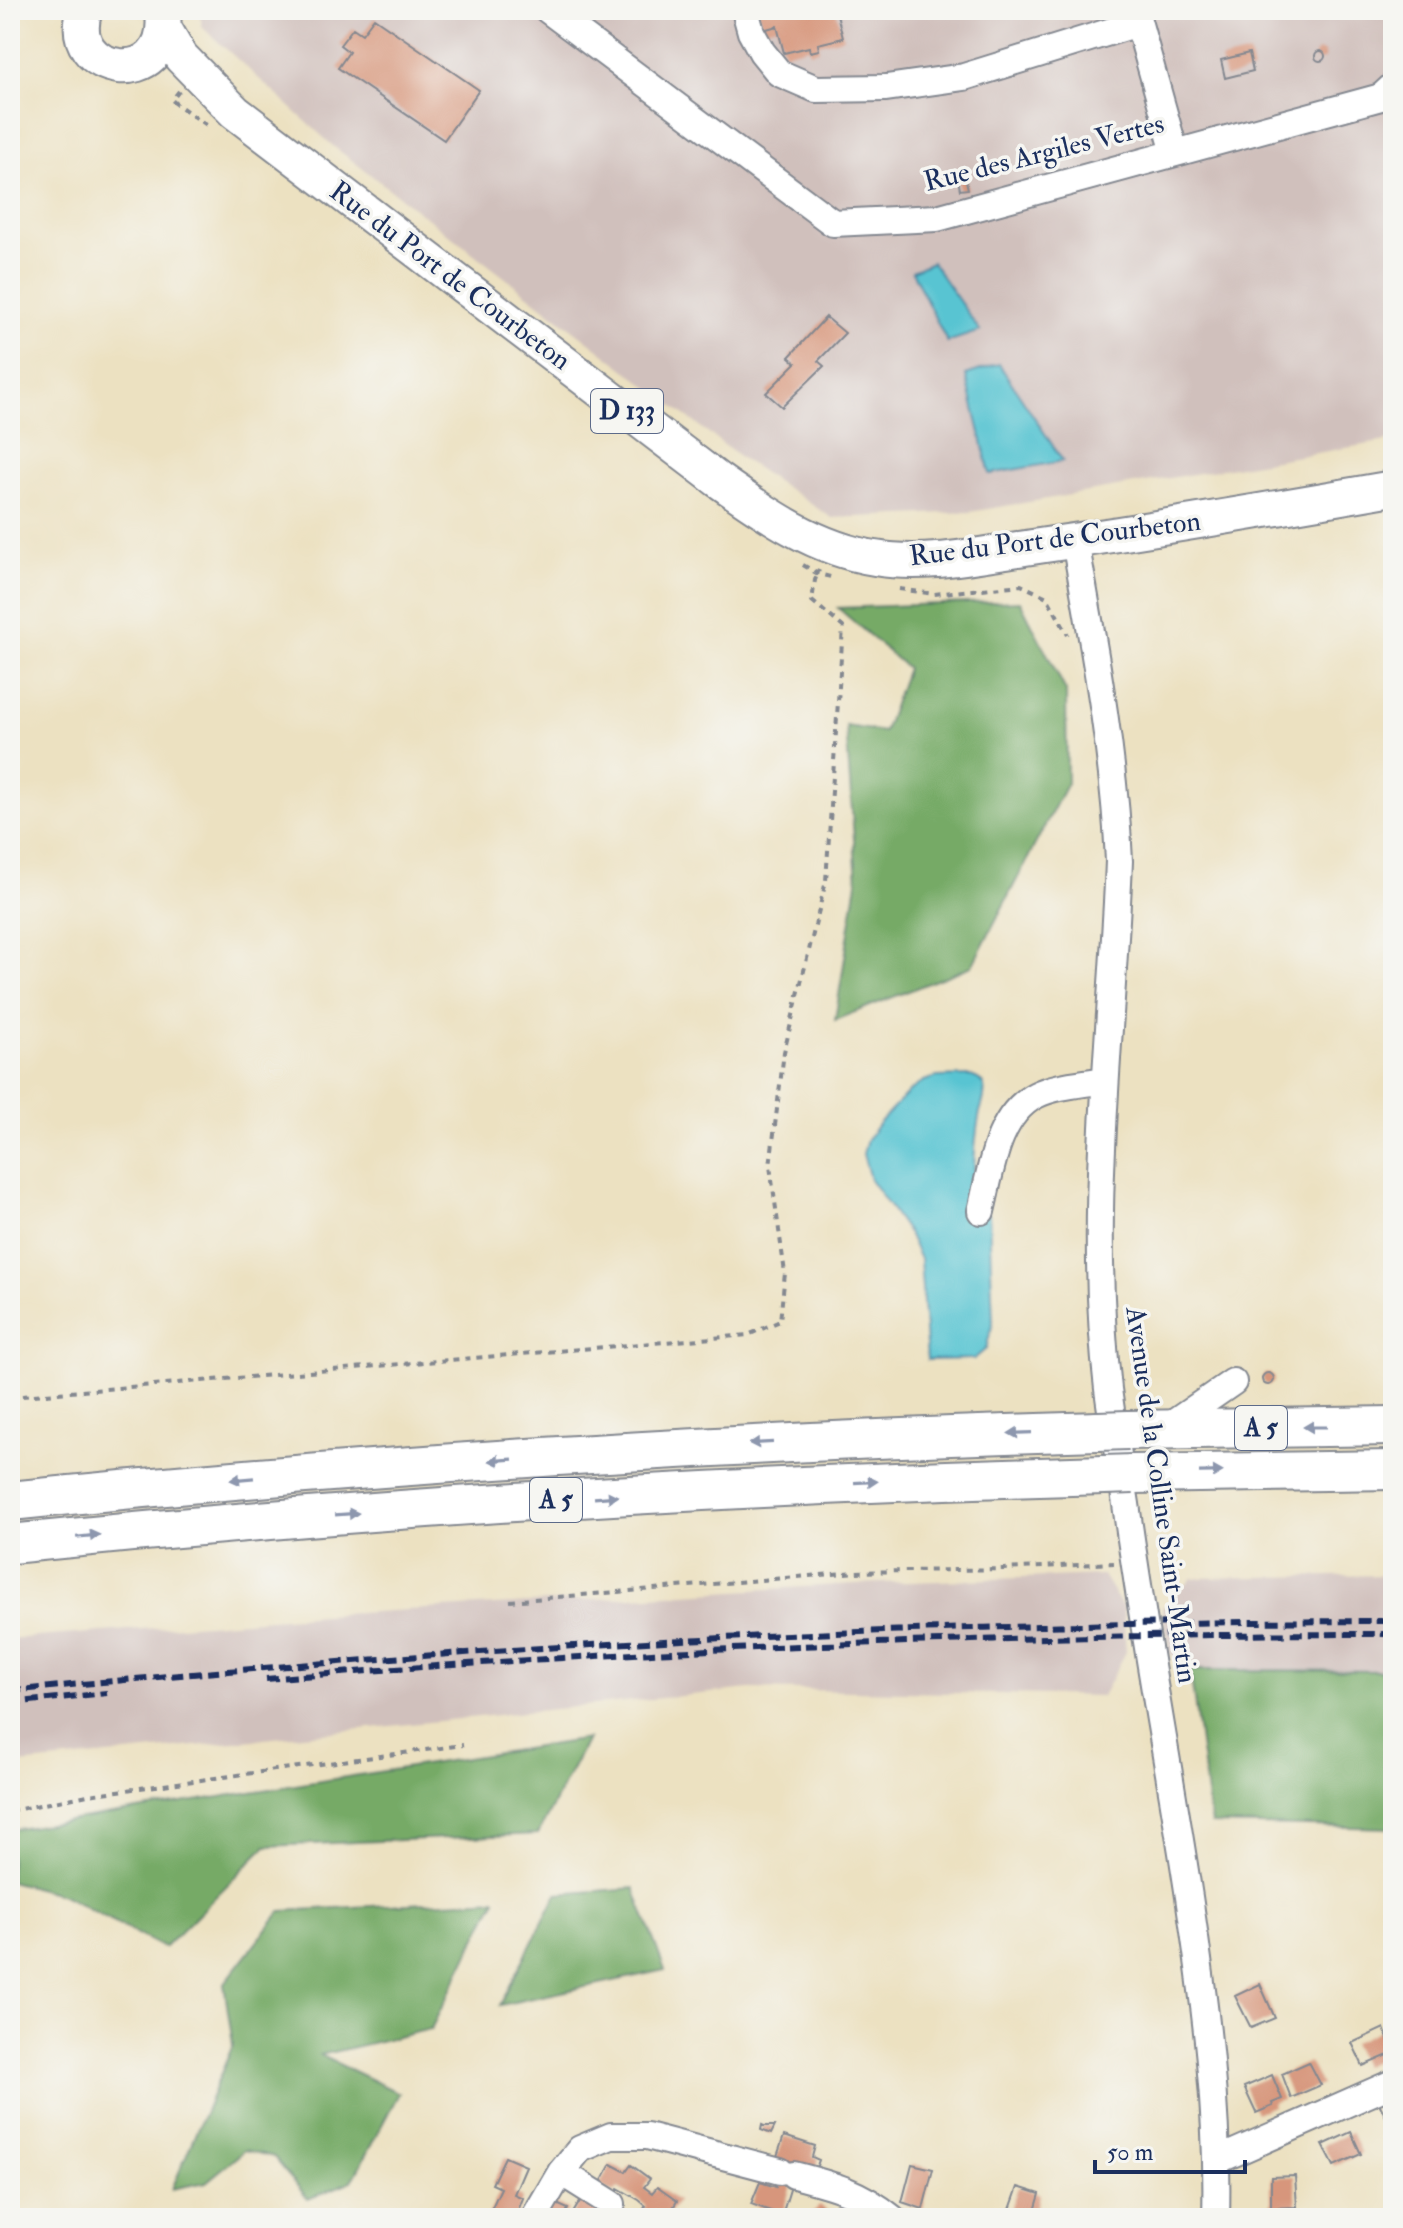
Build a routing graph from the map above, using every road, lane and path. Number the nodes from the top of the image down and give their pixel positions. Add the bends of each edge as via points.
1 (548, 10) edge
2 (745, 10) edge
3 (77, 16) edge
4 (1136, 17) edge
5 (162, 19) edge
6 (140, 64) junction
7 (1387, 91) edge
8 (235, 112) junction
9 (1175, 153) junction
10 (1393, 488) edge
11 (1075, 541) junction
12 (830, 545) junction
13 (1104, 1080) junction
14 (981, 1211) dead end
15 (1233, 1382) dead end
16 (10, 1397) edge
17 (1393, 1426) edge
18 (1131, 1430) junction
19 (1393, 1470) edge
20 (10, 1501) edge
21 (10, 1544) edge
22 (1132, 1562) junction
23 (510, 1601) dead end
24 (463, 1745) dead end
25 (10, 1811) edge
26 (1393, 2083) edge
27 (1218, 2160) junction
28 (561, 2172) junction
29 (612, 2204) dead end
30 (881, 2215) edge
31 (534, 2218) edge
32 (1216, 2218) edge

1 - 9 street, Rue des Argiles Vertes via 833,223 937,218
2 - 4 street via 751,32 779,73 816,89 886,88 964,77
3 - 6 main road via 85,42 102,62 114,67
4 - 9 street
5 - 6 main road via 162,39
5 - 8 main road, Rue du Port de Courbeton via 181,57
6 - 8 main road, Rue du Port de Courbeton
7 - 9 street, Rue des Argiles Vertes
8 - 12 main road, Rue du Port de Courbeton / D 133 via 718,480 780,522
10 - 11 main road, Rue du Port de Courbeton / D 133
11 - 12 main road, Rue du Port de Courbeton / D 133 via 933,560 876,559
11 - 13 street, Avenue de la Colline Saint-Martin via 1117,811 1117,917
12 - 16 path via 812,601 843,627 826,881 784,1052 770,1166 785,1273 780,1321 748,1335
13 - 14 street via 1036,1095 1018,1109 1002,1131
13 - 22 street, Avenue de la Colline Saint-Martin via 1101,1318
15 - 18 street
17 -> 18 highway, A 5
18 -> 20 highway, A 5 via 706,1447 308,1473
21 -> 19 highway, A 5 via 323,1515 753,1487
22 - 23 path via 856,1572
22 - 27 street, Avenue de la Colline Saint-Martin via 1206,2006
24 - 25 path via 88,1795
26 - 27 street
27 - 32 street, Avenue de la Colline Saint-Martin
28 - 29 street
28 - 30 street via 580,2149 611,2136 647,2136 843,2188
28 - 31 street

